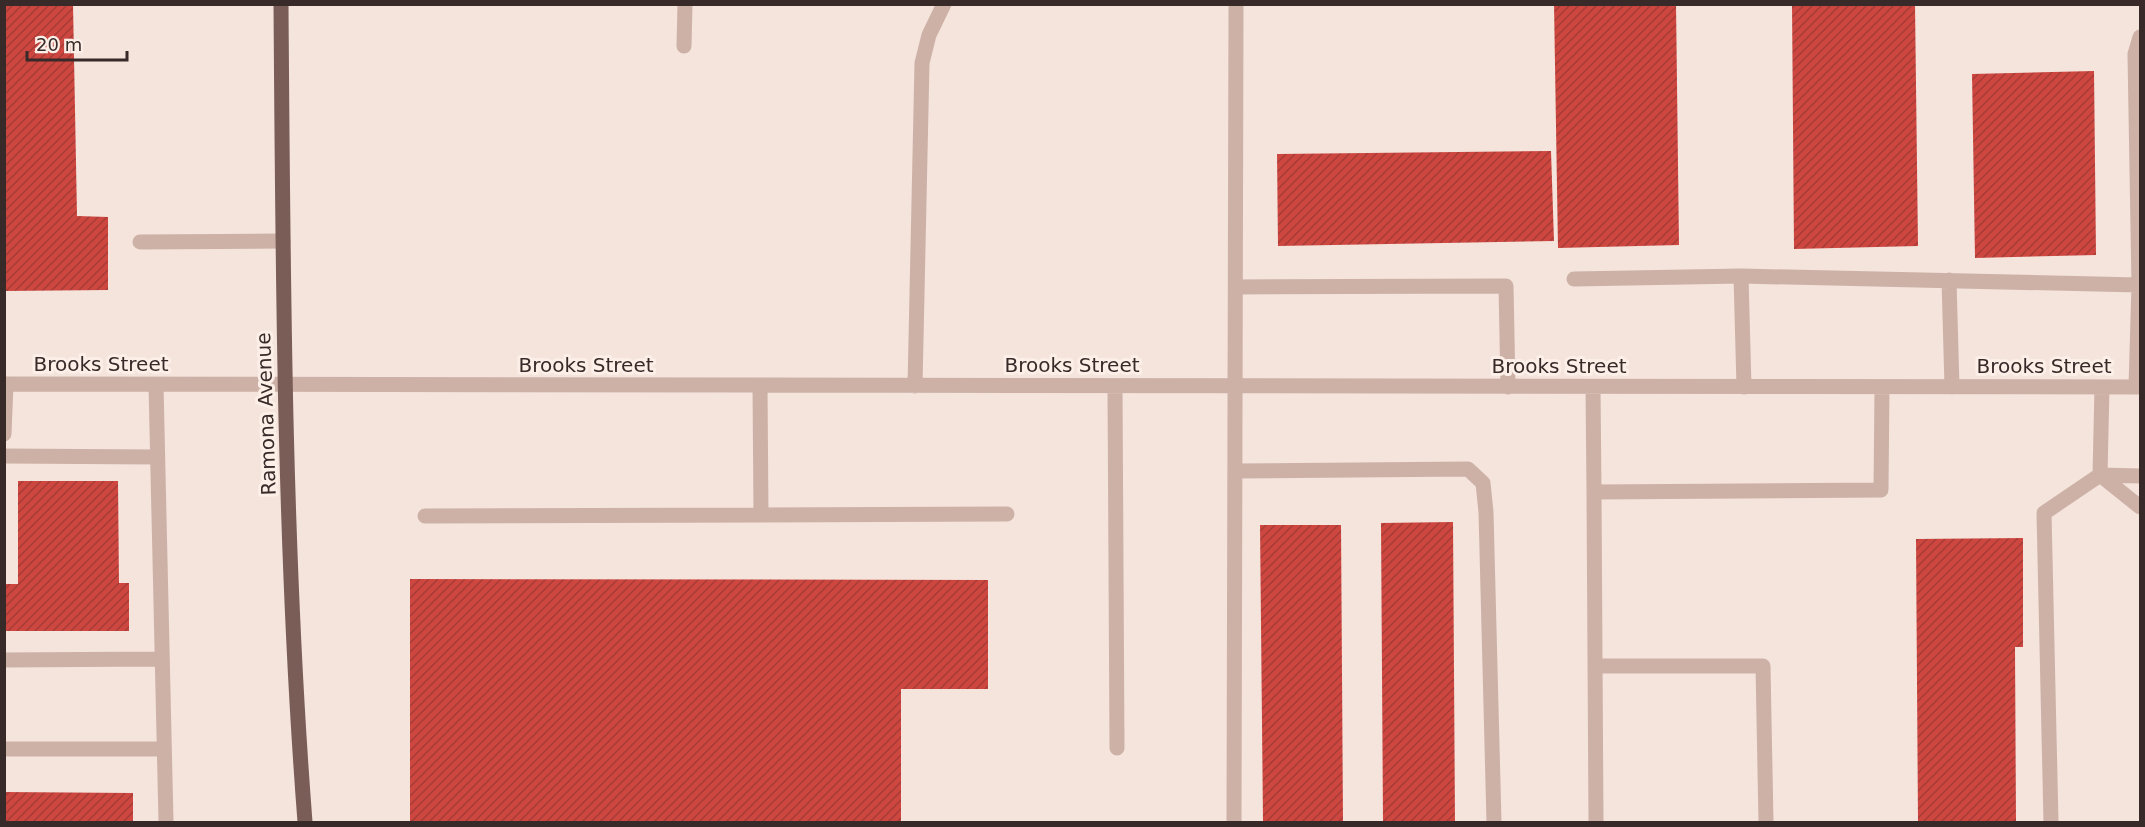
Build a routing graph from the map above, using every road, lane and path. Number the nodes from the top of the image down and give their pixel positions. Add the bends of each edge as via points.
1 (281, 4) edge
2 (685, 4) edge
3 (944, 4) edge
4 (1236, 4) edge
5 (2140, 37) edge
6 (684, 46) dead end
7 (283, 241) junction
8 (140, 242) dead end
9 (1742, 276) junction
10 (1574, 279) dead end
11 (1949, 280) junction
12 (2139, 285) junction
13 (1236, 287) junction
14 (2139, 309) edge
15 (5, 384) edge
16 (156, 385) junction
17 (285, 386) junction
18 (759, 386) junction
19 (915, 386) junction
20 (1115, 386) junction
21 (1236, 386) junction
22 (1508, 387) junction
23 (1593, 387) junction
24 (1744, 387) junction
25 (1882, 387) junction
26 (1952, 387) junction
27 (2102, 387) junction
28 (2138, 387) edge
29 (4, 434) edge
30 (4, 456) edge
31 (157, 457) junction
32 (1236, 471) junction
33 (2100, 475) junction
34 (2140, 476) edge
35 (1594, 492) junction
36 (2140, 507) edge
37 (1007, 514) dead end
38 (761, 515) junction
39 (425, 516) dead end
40 (162, 659) junction
41 (4, 660) edge
42 (1595, 666) junction
43 (4, 748) edge
44 (1118, 748) dead end
45 (164, 749) junction
46 (166, 822) edge
47 (305, 822) edge
48 (1234, 822) edge
49 (1494, 822) edge
50 (1596, 822) edge
51 (1766, 822) edge
52 (2051, 822) edge

1 - 7 main road, Ramona Avenue
2 - 6 street
3 - 19 street via 929,35 922,63
4 - 13 street
5 - 12 street via 2135,54
7 - 8 street
7 - 17 main road, Ramona Avenue
9 - 10 street
9 - 11 street
9 - 24 street
11 - 12 street
11 - 26 street
12 - 14 street
13 - 21 street
13 - 22 street via 1506,286
14 - 28 street
15 - 16 street, Brooks Street
15 - 29 street
16 - 17 street, Brooks Street
16 - 31 street
17 - 18 street, Brooks Street
17 - 47 main road, Ramona Avenue via 297,730
18 - 19 street, Brooks Street
18 - 38 street
19 - 20 street, Brooks Street
20 - 21 street, Brooks Street
20 - 44 street
21 - 22 street, Brooks Street
21 - 32 street
22 - 23 street, Brooks Street
23 - 24 street, Brooks Street
23 - 35 street
24 - 25 street, Brooks Street
25 - 26 street, Brooks Street
25 - 35 street via 1881,490
26 - 27 street, Brooks Street
27 - 28 street, Brooks Street
27 - 33 street
30 - 31 street
31 - 40 street
32 - 48 street
32 - 49 street via 1468,469 1483,483
33 - 34 street
33 - 36 street
33 - 52 street via 2044,513
35 - 42 street
37 - 38 street
38 - 39 street
40 - 41 street
40 - 45 street
42 - 50 street
42 - 51 street via 1763,666
43 - 45 street
45 - 46 street

